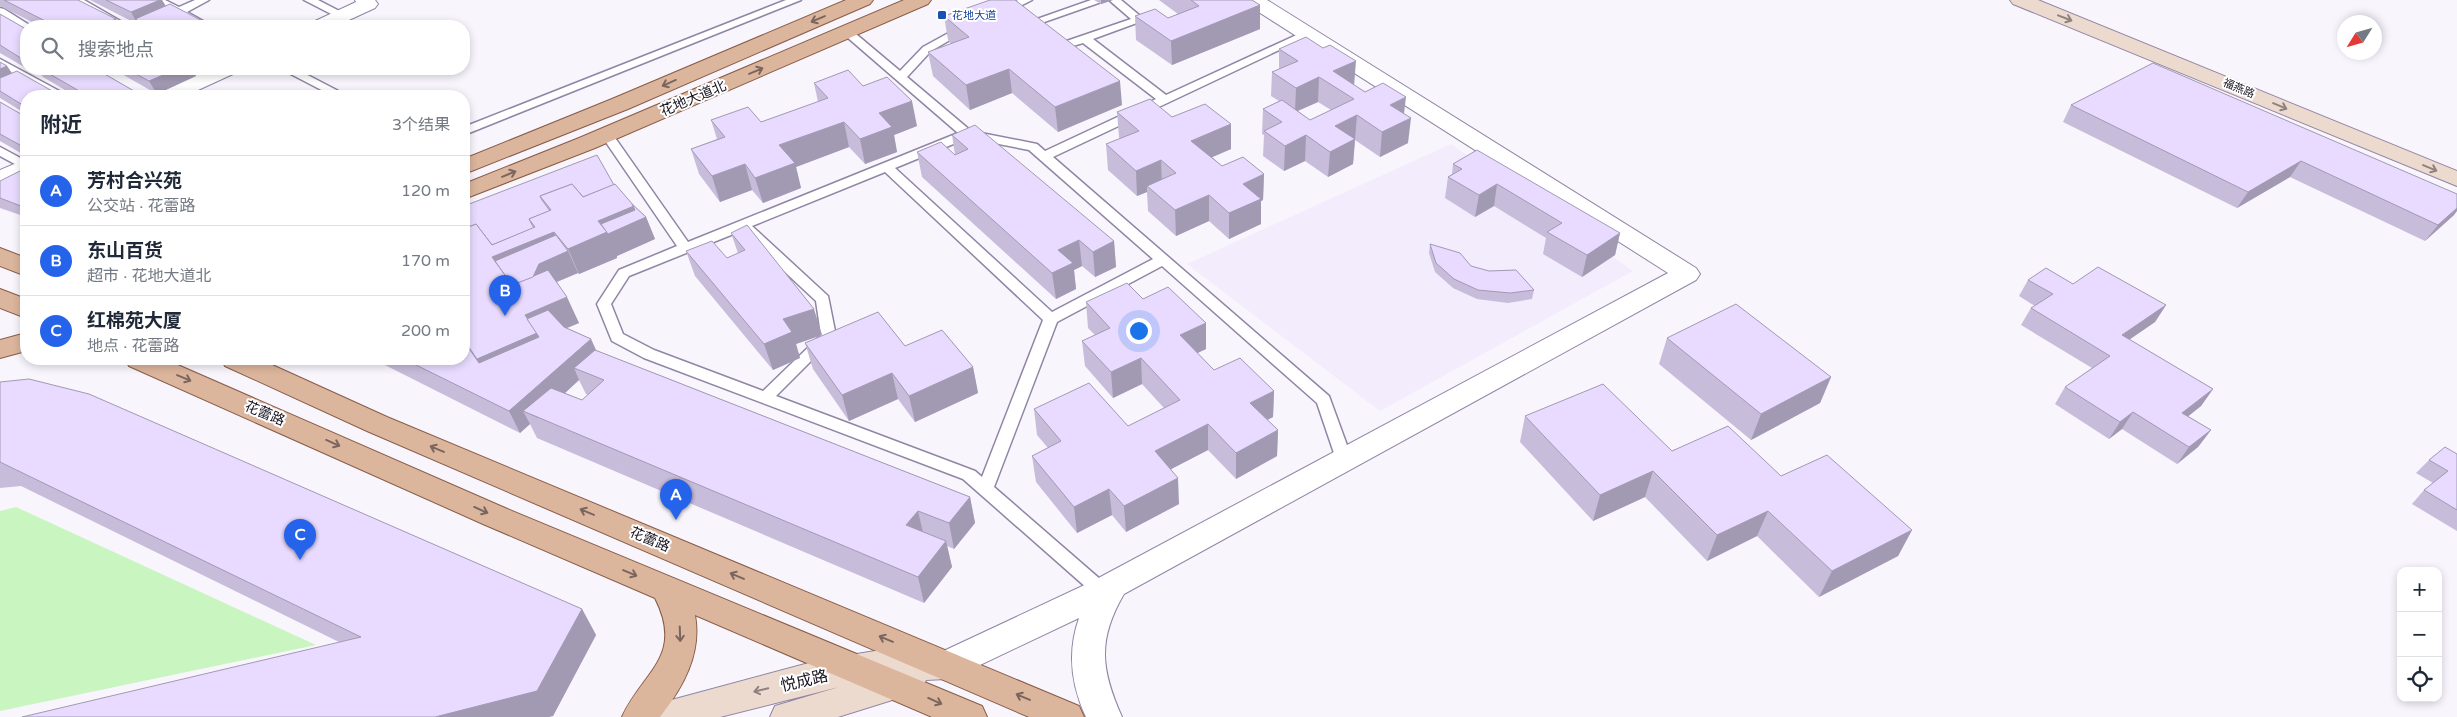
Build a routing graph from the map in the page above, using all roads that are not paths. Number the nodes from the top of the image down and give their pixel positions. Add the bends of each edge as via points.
1 (76, 0) edge
2 (157, 0) edge
3 (204, 0) edge
4 (309, 0) edge
5 (796, 0) edge
6 (863, 0) edge
7 (921, 0) edge
8 (1027, 0) edge
9 (1102, 0) edge
10 (1114, 0) edge
11 (1254, 0) edge
12 (2020, 0) edge
13 (2064, 0) edge
14 (370, 2) edge
15 (178, 11) junction
16 (0, 12) edge
17 (343, 16) junction
18 (112, 20) edge
19 (158, 20) edge
20 (195, 20) edge
21 (334, 20) edge
22 (20, 24) edge
23 (846, 31) junction
24 (1307, 34) junction
25 (1085, 39) junction
26 (0, 62) edge
27 (20, 74) edge
28 (22, 75) edge
29 (38, 75) edge
30 (205, 75) edge
31 (299, 75) edge
32 (900, 77) junction
33 (29, 79) junction
34 (15, 85) edge
35 (49, 90) edge
36 (179, 90) edge
37 (330, 90) edge
38 (1165, 100) junction
39 (470, 129) edge
40 (967, 134) junction
41 (607, 135) junction
42 (0, 150) edge
43 (1044, 156) junction
44 (2457, 159) edge
45 (20, 162) edge
46 (470, 165) edge
47 (886, 166) junction
48 (20, 169) edge
49 (0, 179) edge
50 (2457, 179) edge
51 (470, 190) edge
52 (742, 224) junction
53 (685, 247) junction
54 (0, 256) edge
55 (1162, 260) junction
56 (20, 265) edge
57 (0, 298) edge
58 (20, 307) edge
59 (20, 312) edge
60 (0, 319) edge
61 (1051, 319) junction
62 (20, 344) edge
63 (0, 349) edge
64 (153, 365) edge
65 (259, 365) edge
66 (275, 369) edge
67 (765, 398) junction
68 (1344, 459) junction
69 (985, 489) junction
70 (666, 588) junction
71 (1107, 588) junction
72 (947, 665) junction
73 (859, 668) junction
74 (899, 686) junction
75 (849, 709) edge
76 (639, 717) edge
77 (664, 717) edge
78 (787, 717) edge
79 (970, 717) edge
80 (1067, 717) edge
81 (1105, 717) edge

1 - 18 lane
2 - 15 lane
3 - 15 lane
4 - 17 lane
5 - 39 lane
6 -> 46 main road, 花地大道北
7 - 23 main road, 花地大道北
8 - 32 lane via 952,32 926,49
9 - 25 lane via 1026,25 1053,50
10 - 25 lane via 1139,20
11 - 24 street
12 -> 50 street, 福燕路
13 - 44 street, 福燕路
14 - 17 street
15 - 19 lane
15 - 20 lane
16 - 22 lane
17 - 21 street
23 - 32 lane
41 -> 23 main road, 花地大道北
24 - 38 lane
24 - 68 street via 1687,274
25 - 38 lane
26 - 27 lane
28 - 33 lane
29 - 33 lane
30 - 36 street
31 - 37 lane
32 - 40 lane
33 - 34 lane
33 - 35 lane
38 - 43 lane
40 - 43 lane via 1033,147
40 - 47 lane
51 -> 41 main road, 花地大道北
41 - 53 lane
42 - 45 lane
43 - 55 lane
47 - 52 lane
47 - 61 lane
48 - 49 street
52 - 53 lane
52 - 67 lane via 823,299 829,336
53 - 67 lane via 624,273 604,304 617,337 650,354
54 - 56 main road
55 - 61 lane
55 - 68 lane via 1324,400
57 - 58 main road
59 - 60 main road
61 - 69 lane
62 - 63 main road
64 -> 70 main road, 花蕾路
65 - 66 main road, 花蕾路
72 -> 66 main road, 花蕾路 via 386,428
67 - 69 lane via 969,475
68 - 71 street
69 - 71 lane
70 - 73 main road, 花蕾路
70 -> 76 main road via 679,616 681,639 676,663
71 - 72 street
71 - 81 street via 1095,617 1088,665 1091,688
72 - 73 street, 悦成路 via 902,664
72 - 74 street, 悦成路
80 -> 72 main road, 花蕾路
73 - 74 main road, 花蕾路
73 -> 77 street, 悦成路 via 820,675
74 - 75 street, 悦成路
74 -> 79 main road, 花蕾路
75 - 78 street, 悦成路

